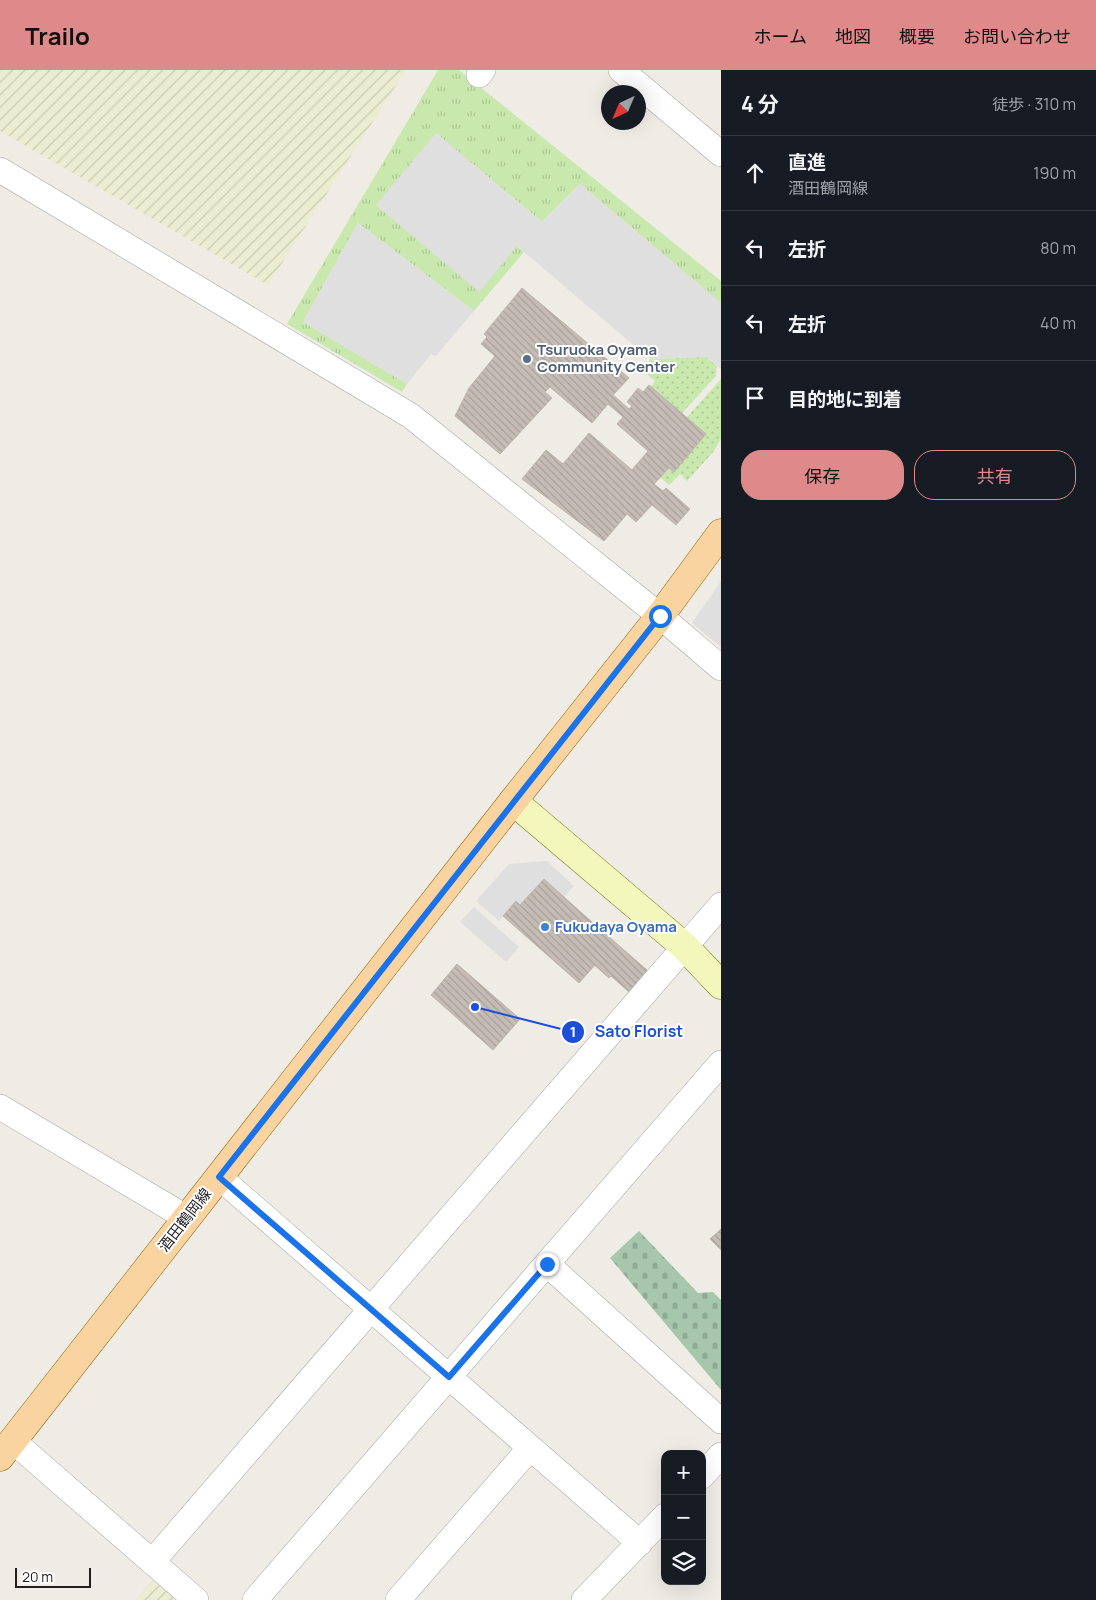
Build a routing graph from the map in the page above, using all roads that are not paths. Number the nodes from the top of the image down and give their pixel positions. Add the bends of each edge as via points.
1 (621, 70) edge
2 (721, 154) edge
3 (0, 170) edge
4 (721, 533) edge
5 (660, 616) junction
6 (721, 668) edge
7 (513, 801) junction
8 (721, 905) edge
9 (685, 947) junction
10 (721, 985) edge
11 (721, 1063) edge
12 (0, 1107) edge
13 (219, 1177) junction
14 (187, 1218) junction
15 (547, 1264) junction
16 (371, 1309) junction
17 (449, 1377) junction
18 (721, 1421) edge
19 (530, 1448) junction
20 (6, 1449) edge
21 (721, 1456) edge
22 (706, 1472) edge
23 (661, 1520) edge
24 (640, 1543) junction
25 (152, 1562) junction
26 (196, 1600) edge
27 (255, 1600) edge
28 (398, 1600) edge
29 (584, 1600) edge

1 - 2 street
3 - 5 street via 411,416
4 - 5 main road, 酒田鶴岡線
5 - 6 street
5 - 7 main road, 酒田鶴岡線
7 - 9 street
7 - 13 main road, 酒田鶴岡線
8 - 9 street
9 - 10 street
9 - 16 street
11 - 15 street
12 - 14 street
13 - 14 main road, 酒田鶴岡線
13 - 16 street
14 - 20 main road, 酒田鶴岡線
15 - 17 street
15 - 18 street
16 - 17 street
16 - 25 street
17 - 19 street
17 - 27 street
19 - 24 street
19 - 28 street
20 - 25 street
21 - 22 street
23 - 24 street
24 - 29 street
25 - 26 street

